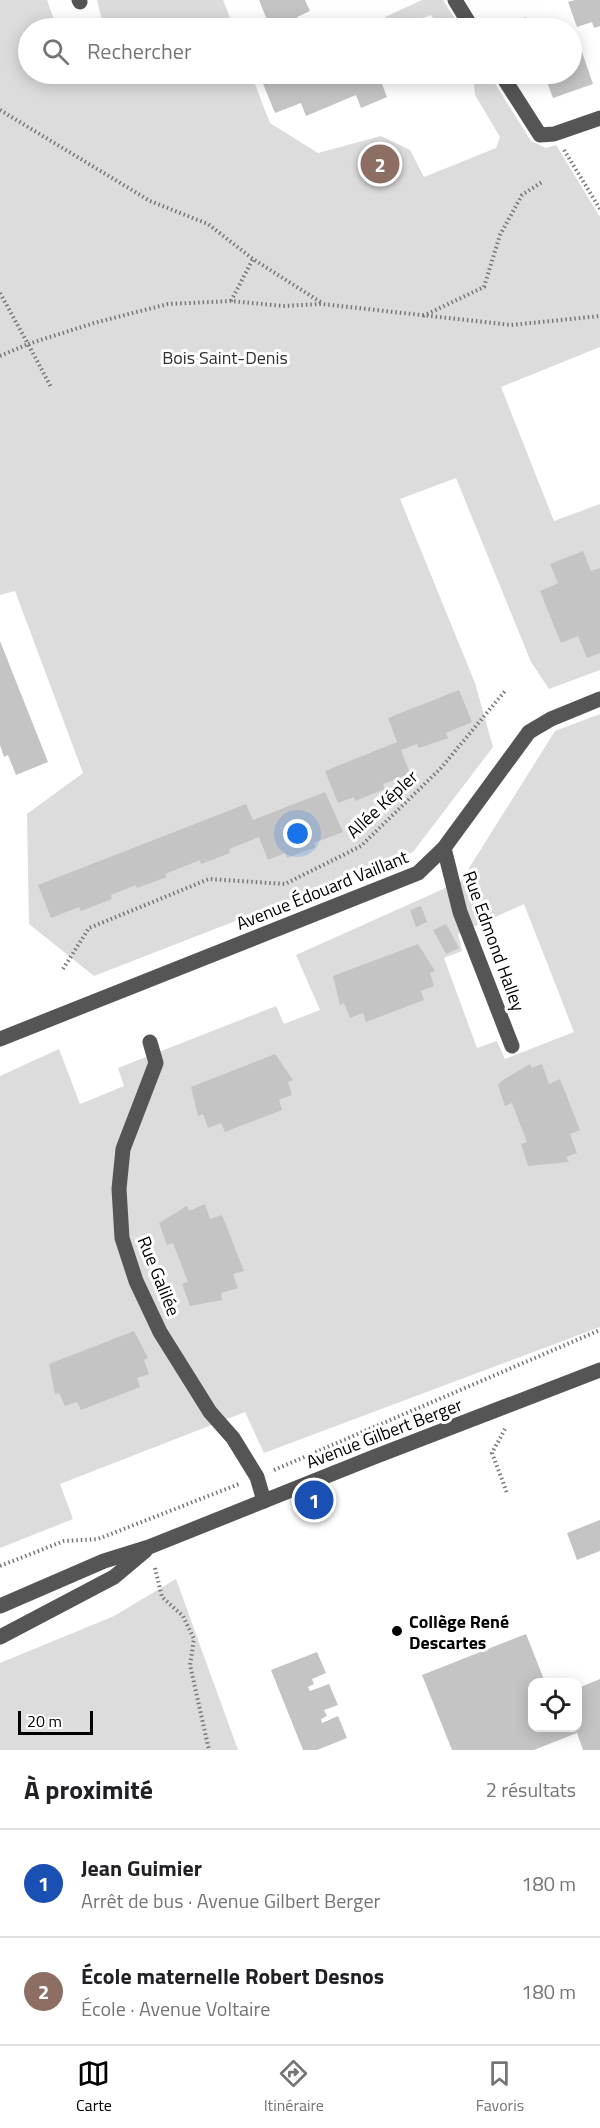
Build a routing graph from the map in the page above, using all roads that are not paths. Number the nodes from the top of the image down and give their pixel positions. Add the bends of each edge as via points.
1 (455, 0) edge
2 (466, 18) edge
3 (509, 84) edge
4 (600, 118) edge
5 (600, 699) edge
6 (444, 848) junction
7 (0, 1040) edge
8 (150, 1042) dead end
9 (512, 1046) dead end
10 (600, 1370) edge
11 (264, 1501) junction
12 (149, 1547) junction
13 (0, 1606) edge
14 (0, 1637) edge

1 - 2 street
3 - 4 street via 547,135
5 - 6 street, Avenue Édouard Vaillant via 529,732
6 - 7 street, Avenue Édouard Vaillant via 418,873
6 - 9 street, Rue Edmond Halley via 460,912
8 - 11 street, Rue Galilée via 156,1063 123,1149 119,1189 122,1239 160,1332 210,1412 233,1437 257,1477
10 - 11 street, Avenue Gilbert Berger
11 - 12 street, Avenue Gilbert Berger
12 - 13 street, Avenue Gilbert Berger via 104,1561
12 - 14 street, Avenue Gilbert Berger via 114,1577

